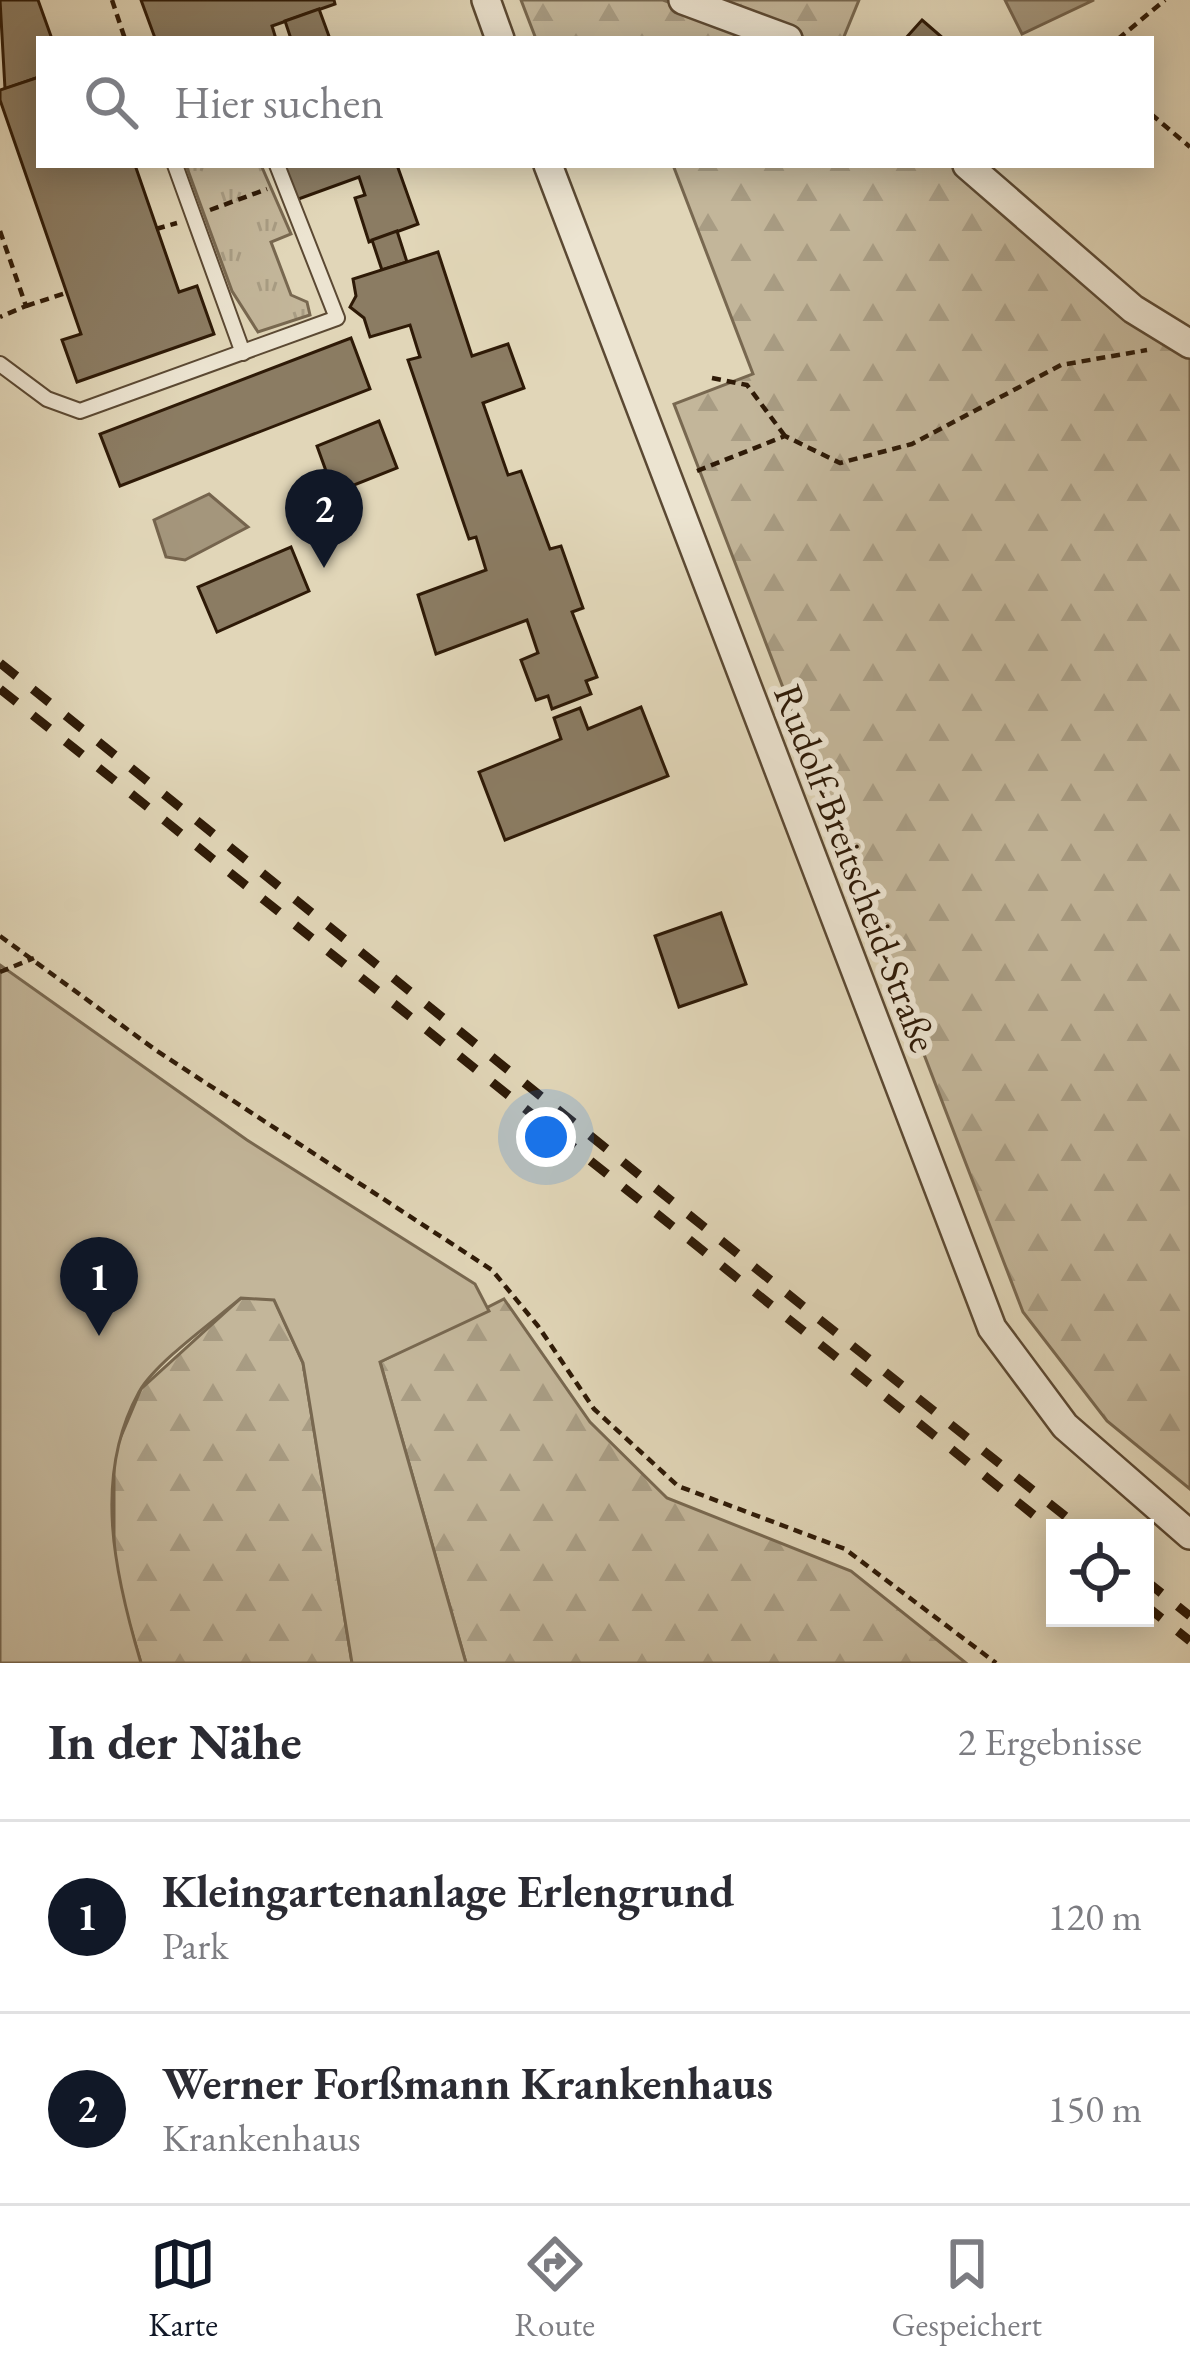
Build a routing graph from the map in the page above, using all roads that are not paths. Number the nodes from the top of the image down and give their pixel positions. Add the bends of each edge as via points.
1 (485, 0) edge
2 (683, 0) edge
3 (499, 36) edge
4 (780, 36) edge
5 (177, 168) edge
6 (278, 168) edge
7 (549, 168) edge
8 (970, 168) edge
9 (1189, 344) edge
10 (243, 353) junction
11 (0, 364) edge
12 (1190, 1535) edge

1 - 3 street
2 - 4 street
5 - 10 lane
6 - 10 lane via 337,318
7 - 12 street, Rudolf-Breitscheid-Straße via 992,1328 1065,1426
8 - 9 street via 1133,309
10 - 11 lane via 80,411 47,399

